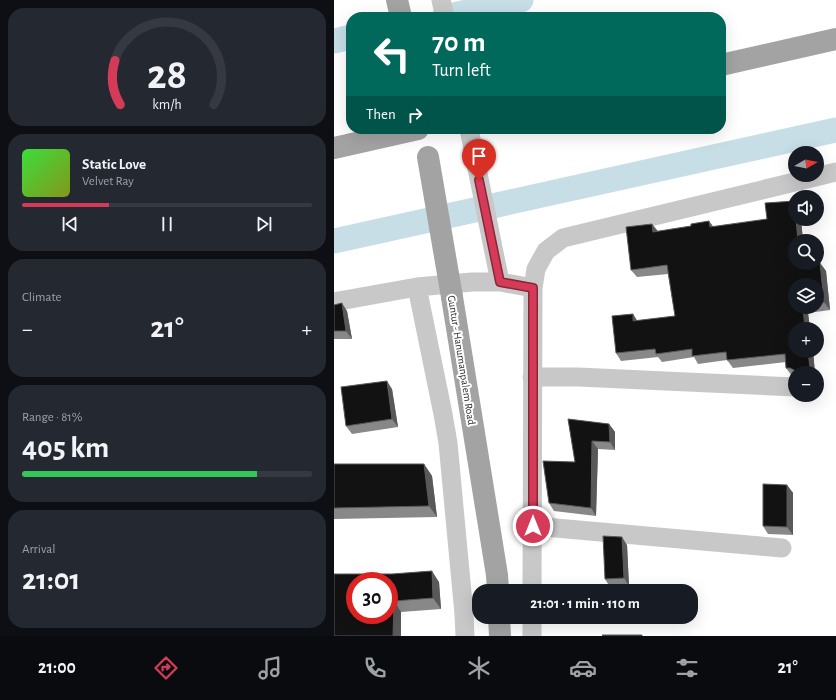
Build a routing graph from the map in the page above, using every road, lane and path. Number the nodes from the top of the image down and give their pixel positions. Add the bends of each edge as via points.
1 (397, 0) edge
2 (441, 0) edge
3 (400, 12) edge
4 (443, 12) edge
5 (836, 40) edge
6 (726, 64) edge
7 (396, 134) edge
8 (424, 134) edge
9 (470, 134) edge
10 (334, 148) edge
11 (836, 172) edge
12 (500, 282) junction
13 (417, 288) junction
14 (533, 288) junction
15 (334, 302) edge
16 (532, 378) junction
17 (788, 387) edge
18 (533, 526) junction
19 (782, 548) dead end
20 (498, 583) edge
21 (532, 584) edge
22 (499, 624) edge
23 (532, 624) edge
24 (465, 636) edge
25 (500, 636) edge
26 (532, 636) edge

1 - 3 main road
2 - 4 street
5 - 6 main road
7 - 10 main road
8 - 20 main road, Guntur - Hanumanpalem Road, bridge
9 - 12 street
11 - 14 street via 563,238 546,251 536,269
12 - 13 street via 472,282
12 - 14 street
13 - 15 street
13 - 24 street via 448,444
14 - 16 street
16 - 17 street via 578,377
16 - 18 street
18 - 19 street
18 - 21 street
22 - 25 main road
23 - 26 street

